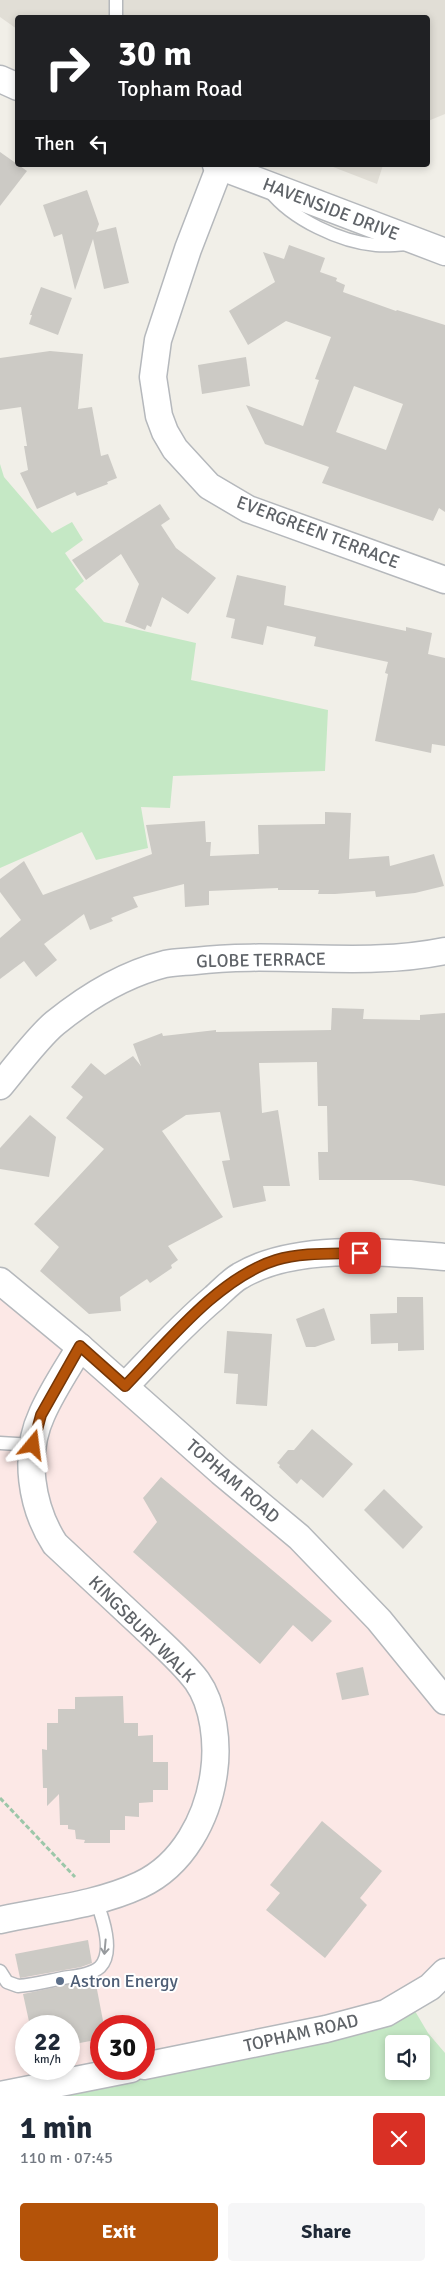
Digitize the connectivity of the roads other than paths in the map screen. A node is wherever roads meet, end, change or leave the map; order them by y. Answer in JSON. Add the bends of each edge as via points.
{"nodes":[{"id":1,"x":116,"y":0,"type":"edge"},
{"id":2,"x":116,"y":15,"type":"edge"},
{"id":3,"x":0,"y":79,"type":"edge"},
{"id":4,"x":15,"y":86,"type":"edge"},
{"id":5,"x":218,"y":167,"type":"edge"},
{"id":6,"x":221,"y":167,"type":"edge"},
{"id":7,"x":445,"y":252,"type":"edge"},
{"id":8,"x":445,"y":580,"type":"edge"},
{"id":9,"x":445,"y":951,"type":"edge"},
{"id":10,"x":0,"y":1086,"type":"edge"},
{"id":11,"x":445,"y":1257,"type":"edge"},
{"id":12,"x":0,"y":1281,"type":"edge"},
{"id":13,"x":80,"y":1346,"type":"junction"},
{"id":14,"x":125,"y":1386,"type":"junction"},
{"id":15,"x":0,"y":1444,"type":"edge"},
{"id":16,"x":33,"y":1445,"type":"junction"},
{"id":17,"x":445,"y":1701,"type":"edge"},
{"id":18,"x":96,"y":1900,"type":"junction"},
{"id":19,"x":3,"y":1915,"type":"edge"},
{"id":20,"x":0,"y":1971,"type":"edge"},
{"id":21,"x":445,"y":1972,"type":"edge"},
{"id":22,"x":155,"y":2064,"type":"edge"},
{"id":23,"x":90,"y":2077,"type":"edge"},
{"id":24,"x":0,"y":2095,"type":"edge"}],
"edges":[{"from":1,"to":2,"type":"lane"},
{"from":3,"to":4,"type":"street"},
{"from":5,"to":8,"type":"street","name":"EVERGREEN TERRACE","via":[[158,340],[153,377],[165,432],[175,449],[209,486],[248,509]]},
{"from":6,"to":7,"type":"street","name":"HAVENSIDE DRIVE"},
{"from":9,"to":10,"type":"street","name":"GLOBE TERRACE","via":[[418,957],[250,957],[165,964],[102,990],[54,1024]]},
{"from":11,"to":14,"type":"street","via":[[314,1254],[278,1259],[259,1266],[238,1277],[192,1317]]},
{"from":12,"to":13,"type":"street","name":"TOPHAM ROAD"},
{"from":13,"to":14,"type":"street","name":"TOPHAM ROAD"},
{"from":13,"to":16,"type":"street","name":"KINGSBURY WALK","via":[[41,1415]]},
{"from":14,"to":17,"type":"street","name":"TOPHAM ROAD","via":[[299,1537],[379,1620]]},
{"from":15,"to":16,"type":"lane"},
{"from":16,"to":18,"type":"street","name":"KINGSBURY WALK","via":[[34,1489],[46,1531],[55,1544],[177,1658],[198,1682],[210,1709],[214,1736],[216,1757],[209,1803],[187,1845],[155,1876],[140,1885]]},
{"from":18,"to":19,"type":"street","name":"KINGSBURY WALK"},
{"from":18,"to":20,"type":"lane","one_way":true,"via":[[105,1926],[106,1947],[99,1968],[85,1974],[18,1986],[7,1982]]},
{"from":21,"to":22,"type":"street","name":"TOPHAM ROAD","via":[[430,1987],[386,2013],[326,2029]]},
{"from":23,"to":24,"type":"street"}]}
